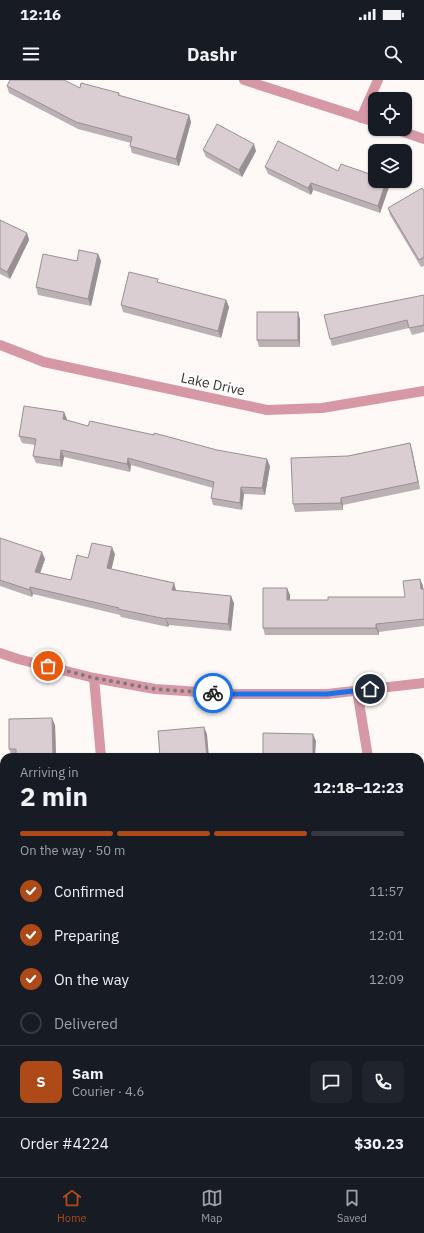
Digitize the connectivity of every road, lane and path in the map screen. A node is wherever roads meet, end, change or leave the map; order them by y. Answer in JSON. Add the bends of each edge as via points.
{"nodes":[{"id":1,"x":244,"y":80,"type":"edge"},
{"id":2,"x":378,"y":80,"type":"edge"},
{"id":3,"x":361,"y":118,"type":"junction"},
{"id":4,"x":368,"y":120,"type":"edge"},
{"id":5,"x":412,"y":135,"type":"edge"},
{"id":6,"x":424,"y":139,"type":"edge"},
{"id":7,"x":0,"y":345,"type":"edge"},
{"id":8,"x":424,"y":391,"type":"edge"},
{"id":9,"x":0,"y":653,"type":"edge"},
{"id":10,"x":94,"y":678,"type":"junction"},
{"id":11,"x":424,"y":683,"type":"edge"},
{"id":12,"x":356,"y":690,"type":"junction"},
{"id":13,"x":101,"y":753,"type":"edge"},
{"id":14,"x":367,"y":753,"type":"edge"}],
"edges":[{"from":1,"to":3,"type":"street"},
{"from":2,"to":3,"type":"street"},
{"from":3,"to":4,"type":"street"},
{"from":5,"to":6,"type":"street"},
{"from":7,"to":8,"type":"street","name":"Lake Drive","via":[[44,362],[268,410],[322,408]]},
{"from":9,"to":10,"type":"street"},
{"from":10,"to":12,"type":"street","via":[[155,689],[229,694],[327,694]]},
{"from":10,"to":13,"type":"street"},
{"from":11,"to":12,"type":"street"},
{"from":12,"to":14,"type":"street"}]}
